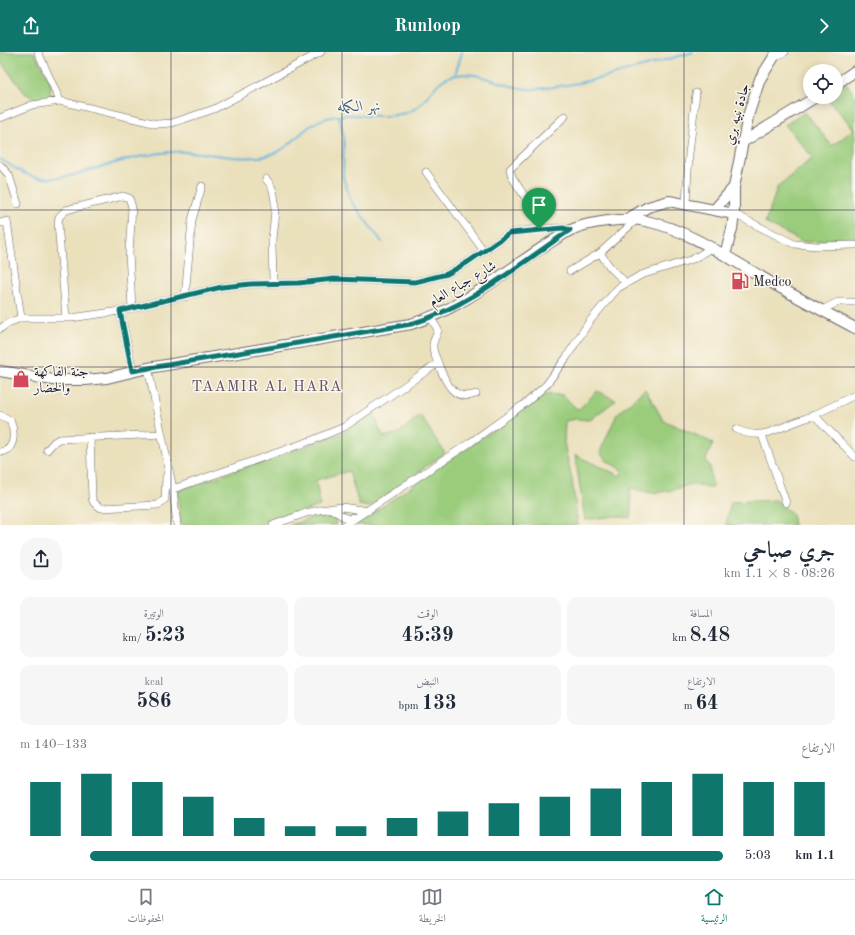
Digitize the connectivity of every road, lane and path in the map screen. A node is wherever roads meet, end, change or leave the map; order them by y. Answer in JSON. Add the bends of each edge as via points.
{"nodes":[{"id":1,"x":38,"y":52,"type":"edge"},
{"id":2,"x":321,"y":52,"type":"edge"},
{"id":3,"x":785,"y":52,"type":"edge"},
{"id":4,"x":775,"y":55,"type":"edge"},
{"id":5,"x":855,"y":71,"type":"edge"},
{"id":6,"x":843,"y":79,"type":"edge"},
{"id":7,"x":696,"y":93,"type":"dead end"},
{"id":8,"x":60,"y":100,"type":"junction"},
{"id":9,"x":805,"y":104,"type":"edge"},
{"id":10,"x":565,"y":116,"type":"dead end"},
{"id":11,"x":0,"y":118,"type":"edge"},
{"id":12,"x":742,"y":143,"type":"junction"},
{"id":13,"x":0,"y":165,"type":"edge"},
{"id":14,"x":426,"y":172,"type":"dead end"},
{"id":15,"x":266,"y":179,"type":"dead end"},
{"id":16,"x":202,"y":186,"type":"dead end"},
{"id":17,"x":734,"y":187,"type":"junction"},
{"id":18,"x":686,"y":203,"type":"junction"},
{"id":19,"x":18,"y":204,"type":"dead end"},
{"id":20,"x":715,"y":209,"type":"junction"},
{"id":21,"x":734,"y":214,"type":"junction"},
{"id":22,"x":632,"y":219,"type":"junction"},
{"id":23,"x":0,"y":223,"type":"edge"},
{"id":24,"x":539,"y":229,"type":"junction"},
{"id":25,"x":570,"y":230,"type":"junction"},
{"id":26,"x":855,"y":245,"type":"edge"},
{"id":27,"x":711,"y":248,"type":"junction"},
{"id":28,"x":484,"y":251,"type":"junction"},
{"id":29,"x":600,"y":253,"type":"junction"},
{"id":30,"x":725,"y":256,"type":"junction"},
{"id":31,"x":570,"y":271,"type":"dead end"},
{"id":32,"x":273,"y":283,"type":"junction"},
{"id":33,"x":626,"y":283,"type":"junction"},
{"id":34,"x":185,"y":297,"type":"junction"},
{"id":35,"x":855,"y":302,"type":"edge"},
{"id":36,"x":132,"y":308,"type":"junction"},
{"id":37,"x":822,"y":310,"type":"junction"},
{"id":38,"x":120,"y":311,"type":"junction"},
{"id":39,"x":21,"y":318,"type":"junction"},
{"id":40,"x":66,"y":318,"type":"junction"},
{"id":41,"x":432,"y":318,"type":"junction"},
{"id":42,"x":855,"y":328,"type":"edge"},
{"id":43,"x":0,"y":329,"type":"edge"},
{"id":44,"x":438,"y":363,"type":"junction"},
{"id":45,"x":148,"y":368,"type":"junction"},
{"id":46,"x":0,"y":371,"type":"edge"},
{"id":47,"x":132,"y":371,"type":"junction"},
{"id":48,"x":476,"y":394,"type":"dead end"},
{"id":49,"x":855,"y":395,"type":"edge"},
{"id":50,"x":0,"y":415,"type":"edge"},
{"id":51,"x":814,"y":415,"type":"junction"},
{"id":52,"x":736,"y":429,"type":"dead end"},
{"id":53,"x":162,"y":434,"type":"junction"},
{"id":54,"x":762,"y":435,"type":"junction"},
{"id":55,"x":90,"y":437,"type":"junction"},
{"id":56,"x":48,"y":450,"type":"dead end"},
{"id":57,"x":0,"y":452,"type":"edge"},
{"id":58,"x":855,"y":457,"type":"edge"},
{"id":59,"x":168,"y":471,"type":"junction"},
{"id":60,"x":173,"y":489,"type":"junction"},
{"id":61,"x":786,"y":503,"type":"dead end"},
{"id":62,"x":331,"y":509,"type":"junction"},
{"id":63,"x":348,"y":509,"type":"junction"},
{"id":64,"x":368,"y":511,"type":"junction"},
{"id":65,"x":340,"y":514,"type":"junction"},
{"id":66,"x":348,"y":523,"type":"edge"},
{"id":67,"x":177,"y":525,"type":"edge"},
{"id":68,"x":273,"y":525,"type":"edge"},
{"id":69,"x":342,"y":525,"type":"edge"}],
"edges":[{"from":1,"to":8,"type":"street"},
{"from":2,"to":8,"type":"street","via":[[214,109],[172,123],[157,124]]},
{"from":3,"to":4,"type":"street"},
{"from":4,"to":12,"type":"main road","name":"جادة نبيه بري","via":[[760,79]]},
{"from":5,"to":6,"type":"main road"},
{"from":7,"to":18,"type":"street"},
{"from":8,"to":11,"type":"street","via":[[32,105]]},
{"from":9,"to":12,"type":"main road"},
{"from":10,"to":24,"type":"street","via":[[510,169],[512,177],[538,217]]},
{"from":12,"to":17,"type":"main road","name":"جادة نبيه بري"},
{"from":13,"to":19,"type":"street","via":[[9,175]]},
{"from":14,"to":28,"type":"street"},
{"from":15,"to":32,"type":"street","via":[[272,188],[275,201],[272,240]]},
{"from":16,"to":34,"type":"street","via":[[192,220]]},
{"from":17,"to":20,"type":"main road"},
{"from":17,"to":21,"type":"main road","name":"جادة نبيه بري"},
{"from":18,"to":20,"type":"main road"},
{"from":18,"to":22,"type":"main road","via":[[669,200],[648,207]]},
{"from":20,"to":21,"type":"main road"},
{"from":21,"to":26,"type":"street","via":[[794,244]]},
{"from":21,"to":30,"type":"main road","name":"جادة نبيه بري"},
{"from":22,"to":25,"type":"main road","name":"شارع جباع العام","via":[[607,221]]},
{"from":22,"to":27,"type":"main road","name":"شارع جباع العام","via":[[661,225]]},
{"from":22,"to":29,"type":"street"},
{"from":23,"to":39,"type":"street","via":[[7,221]]},
{"from":24,"to":25,"type":"street"},
{"from":24,"to":28,"type":"street","via":[[510,233]]},
{"from":25,"to":41,"type":"main road","name":"شارع جباع العام","via":[[471,297]]},
{"from":27,"to":30,"type":"main road","name":"شارع جباع العام"},
{"from":27,"to":33,"type":"street","via":[[693,259],[648,272]]},
{"from":28,"to":32,"type":"street","via":[[447,274],[415,282],[334,279]]},
{"from":29,"to":31,"type":"street"},
{"from":29,"to":33,"type":"street"},
{"from":30,"to":37,"type":"main road","name":"شارع جباع العام"},
{"from":32,"to":34,"type":"street","via":[[222,287]]},
{"from":33,"to":64,"type":"street","via":[[608,299],[589,322],[546,385],[527,402]]},
{"from":34,"to":36,"type":"street"},
{"from":35,"to":37,"type":"street","via":[[838,302]]},
{"from":36,"to":38,"type":"street"},
{"from":36,"to":40,"type":"street","via":[[129,253],[132,207],[129,198],[123,196],[66,210],[59,217],[58,247]]},
{"from":37,"to":42,"type":"main road","name":"شارع جباع العام"},
{"from":38,"to":40,"type":"street"},
{"from":38,"to":47,"type":"street"},
{"from":39,"to":40,"type":"street"},
{"from":39,"to":43,"type":"street"},
{"from":41,"to":44,"type":"street","via":[[438,330],[433,344]]},
{"from":41,"to":45,"type":"main road","name":"شارع جباع العام","via":[[322,340]]},
{"from":44,"to":48,"type":"street","via":[[452,391],[467,396]]},
{"from":44,"to":60,"type":"street","via":[[344,427]]},
{"from":45,"to":47,"type":"main road","name":"شارع جباع العام"},
{"from":45,"to":53,"type":"street"},
{"from":46,"to":47,"type":"main road","name":"شارع جباع العام","via":[[54,380],[107,378]]},
{"from":49,"to":51,"type":"street"},
{"from":50,"to":57,"type":"street","via":[[10,420],[14,432],[14,440],[10,447]]},
{"from":51,"to":54,"type":"street"},
{"from":51,"to":58,"type":"street"},
{"from":52,"to":54,"type":"street"},
{"from":53,"to":55,"type":"street"},
{"from":53,"to":59,"type":"street"},
{"from":54,"to":61,"type":"street"},
{"from":55,"to":56,"type":"street","via":[[56,440]]},
{"from":55,"to":59,"type":"street","via":[[92,498],[101,508],[158,505],[165,499]]},
{"from":59,"to":60,"type":"street"},
{"from":60,"to":67,"type":"street"},
{"from":62,"to":63,"type":"street"},
{"from":62,"to":65,"type":"street"},
{"from":62,"to":68,"type":"street","via":[[306,513]]},
{"from":63,"to":64,"type":"street"},
{"from":63,"to":66,"type":"street","via":[[352,516]]},
{"from":64,"to":66,"type":"street"},
{"from":65,"to":66,"type":"street"},
{"from":65,"to":69,"type":"street"}]}
